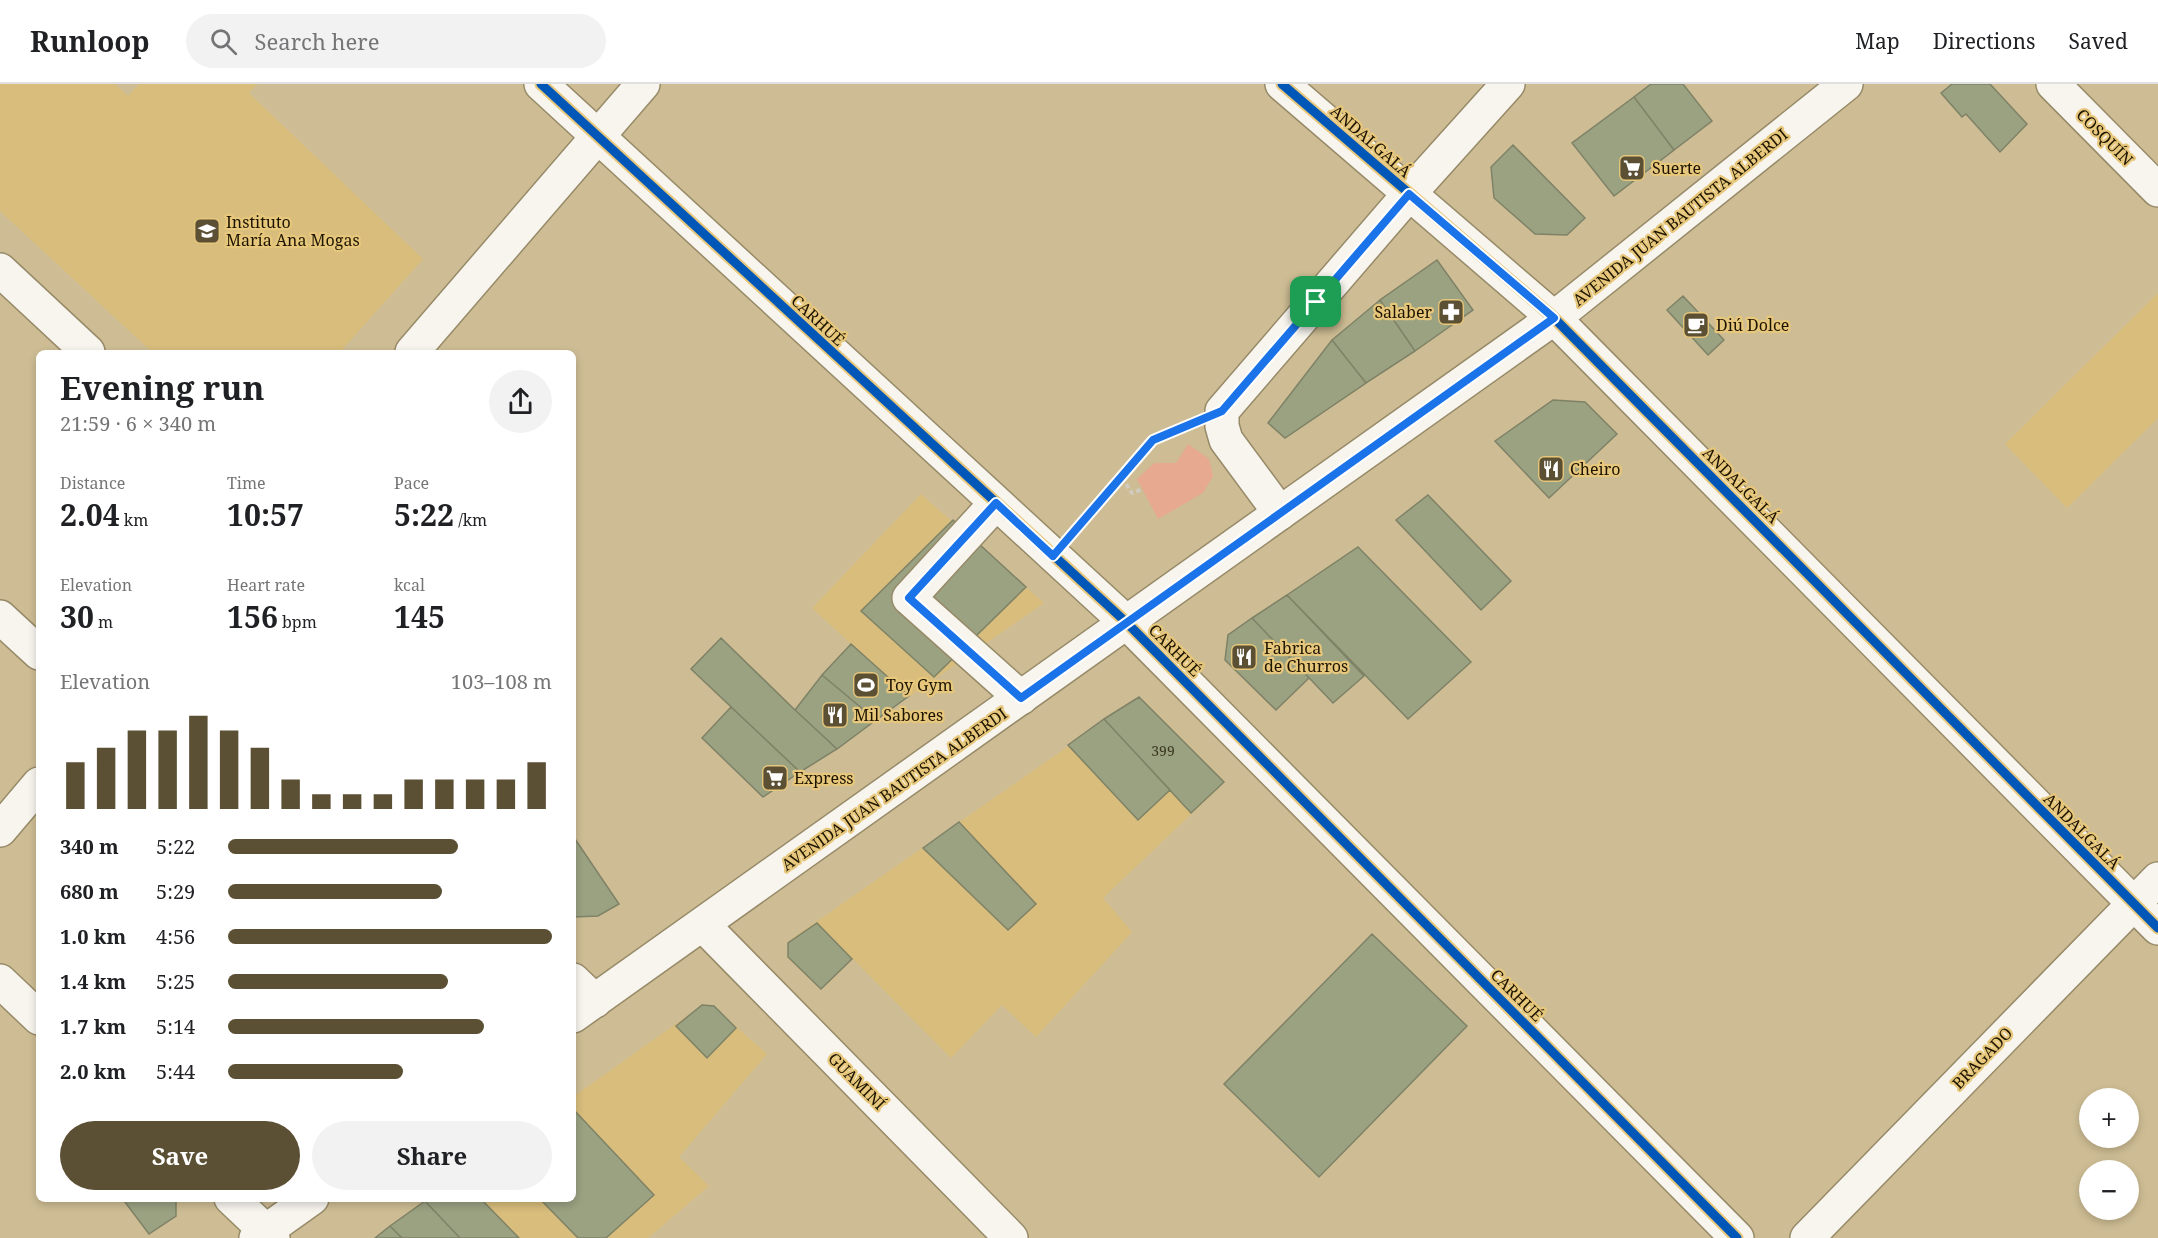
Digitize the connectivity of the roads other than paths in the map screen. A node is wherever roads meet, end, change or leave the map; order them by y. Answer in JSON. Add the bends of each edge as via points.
{"nodes":[{"id":1,"x":541,"y":84,"type":"edge"},
{"id":2,"x":643,"y":84,"type":"edge"},
{"id":3,"x":1282,"y":84,"type":"edge"},
{"id":4,"x":1508,"y":84,"type":"edge"},
{"id":5,"x":1846,"y":84,"type":"edge"},
{"id":6,"x":2053,"y":84,"type":"edge"},
{"id":7,"x":597,"y":138,"type":"junction"},
{"id":8,"x":2158,"y":190,"type":"edge"},
{"id":9,"x":1409,"y":194,"type":"junction"},
{"id":10,"x":0,"y":270,"type":"edge"},
{"id":11,"x":1554,"y":318,"type":"junction"},
{"id":12,"x":86,"y":350,"type":"edge"},
{"id":13,"x":414,"y":350,"type":"edge"},
{"id":14,"x":996,"y":503,"type":"junction"},
{"id":15,"x":1280,"y":513,"type":"junction"},
{"id":16,"x":0,"y":617,"type":"edge"},
{"id":17,"x":1127,"y":623,"type":"junction"},
{"id":18,"x":36,"y":650,"type":"edge"},
{"id":19,"x":1021,"y":698,"type":"junction"},
{"id":20,"x":36,"y":788,"type":"edge"},
{"id":21,"x":0,"y":830,"type":"edge"},
{"id":22,"x":2158,"y":879,"type":"edge"},
{"id":23,"x":2134,"y":904,"type":"junction"},
{"id":24,"x":703,"y":925,"type":"junction"},
{"id":25,"x":2158,"y":928,"type":"edge"},
{"id":26,"x":0,"y":981,"type":"edge"},
{"id":27,"x":580,"y":999,"type":"edge"},
{"id":28,"x":36,"y":1015,"type":"edge"},
{"id":29,"x":235,"y":1202,"type":"edge"},
{"id":30,"x":307,"y":1202,"type":"edge"},
{"id":31,"x":265,"y":1236,"type":"edge"},
{"id":32,"x":1011,"y":1238,"type":"edge"},
{"id":33,"x":1737,"y":1238,"type":"edge"},
{"id":34,"x":1807,"y":1238,"type":"edge"}],
"edges":[{"from":1,"to":7,"type":"street","name":"CARHUÉ"},
{"from":2,"to":7,"type":"street"},
{"from":3,"to":9,"type":"street","name":"ANDALGALÁ"},
{"from":4,"to":9,"type":"street"},
{"from":5,"to":11,"type":"street","name":"AVENIDA JUAN BAUTISTA ALBERDI"},
{"from":6,"to":8,"type":"street","name":"COSQUÍN"},
{"from":7,"to":13,"type":"street"},
{"from":7,"to":14,"type":"street","name":"CARHUÉ"},
{"from":9,"to":11,"type":"street","name":"ANDALGALÁ"},
{"from":9,"to":15,"type":"street","via":[[1222,411],[1226,440]]},
{"from":10,"to":12,"type":"street"},
{"from":11,"to":15,"type":"street","name":"AVENIDA JUAN BAUTISTA ALBERDI"},
{"from":11,"to":23,"type":"street","name":"ANDALGALÁ"},
{"from":14,"to":17,"type":"street","name":"CARHUÉ"},
{"from":14,"to":19,"type":"street","via":[[909,598]]},
{"from":15,"to":17,"type":"street","name":"AVENIDA JUAN BAUTISTA ALBERDI"},
{"from":16,"to":18,"type":"street"},
{"from":17,"to":19,"type":"street","name":"AVENIDA JUAN BAUTISTA ALBERDI"},
{"from":17,"to":33,"type":"street","name":"CARHUÉ"},
{"from":19,"to":24,"type":"street","name":"AVENIDA JUAN BAUTISTA ALBERDI"},
{"from":20,"to":21,"type":"street"},
{"from":22,"to":23,"type":"street","name":"BRAGADO"},
{"from":23,"to":25,"type":"street","name":"ANDALGALÁ"},
{"from":23,"to":34,"type":"street","name":"BRAGADO"},
{"from":24,"to":27,"type":"street","name":"AVENIDA JUAN BAUTISTA ALBERDI"},
{"from":24,"to":32,"type":"street","name":"GUAMINÍ"},
{"from":26,"to":28,"type":"street"},
{"from":29,"to":31,"type":"street"},
{"from":30,"to":31,"type":"street"}]}
